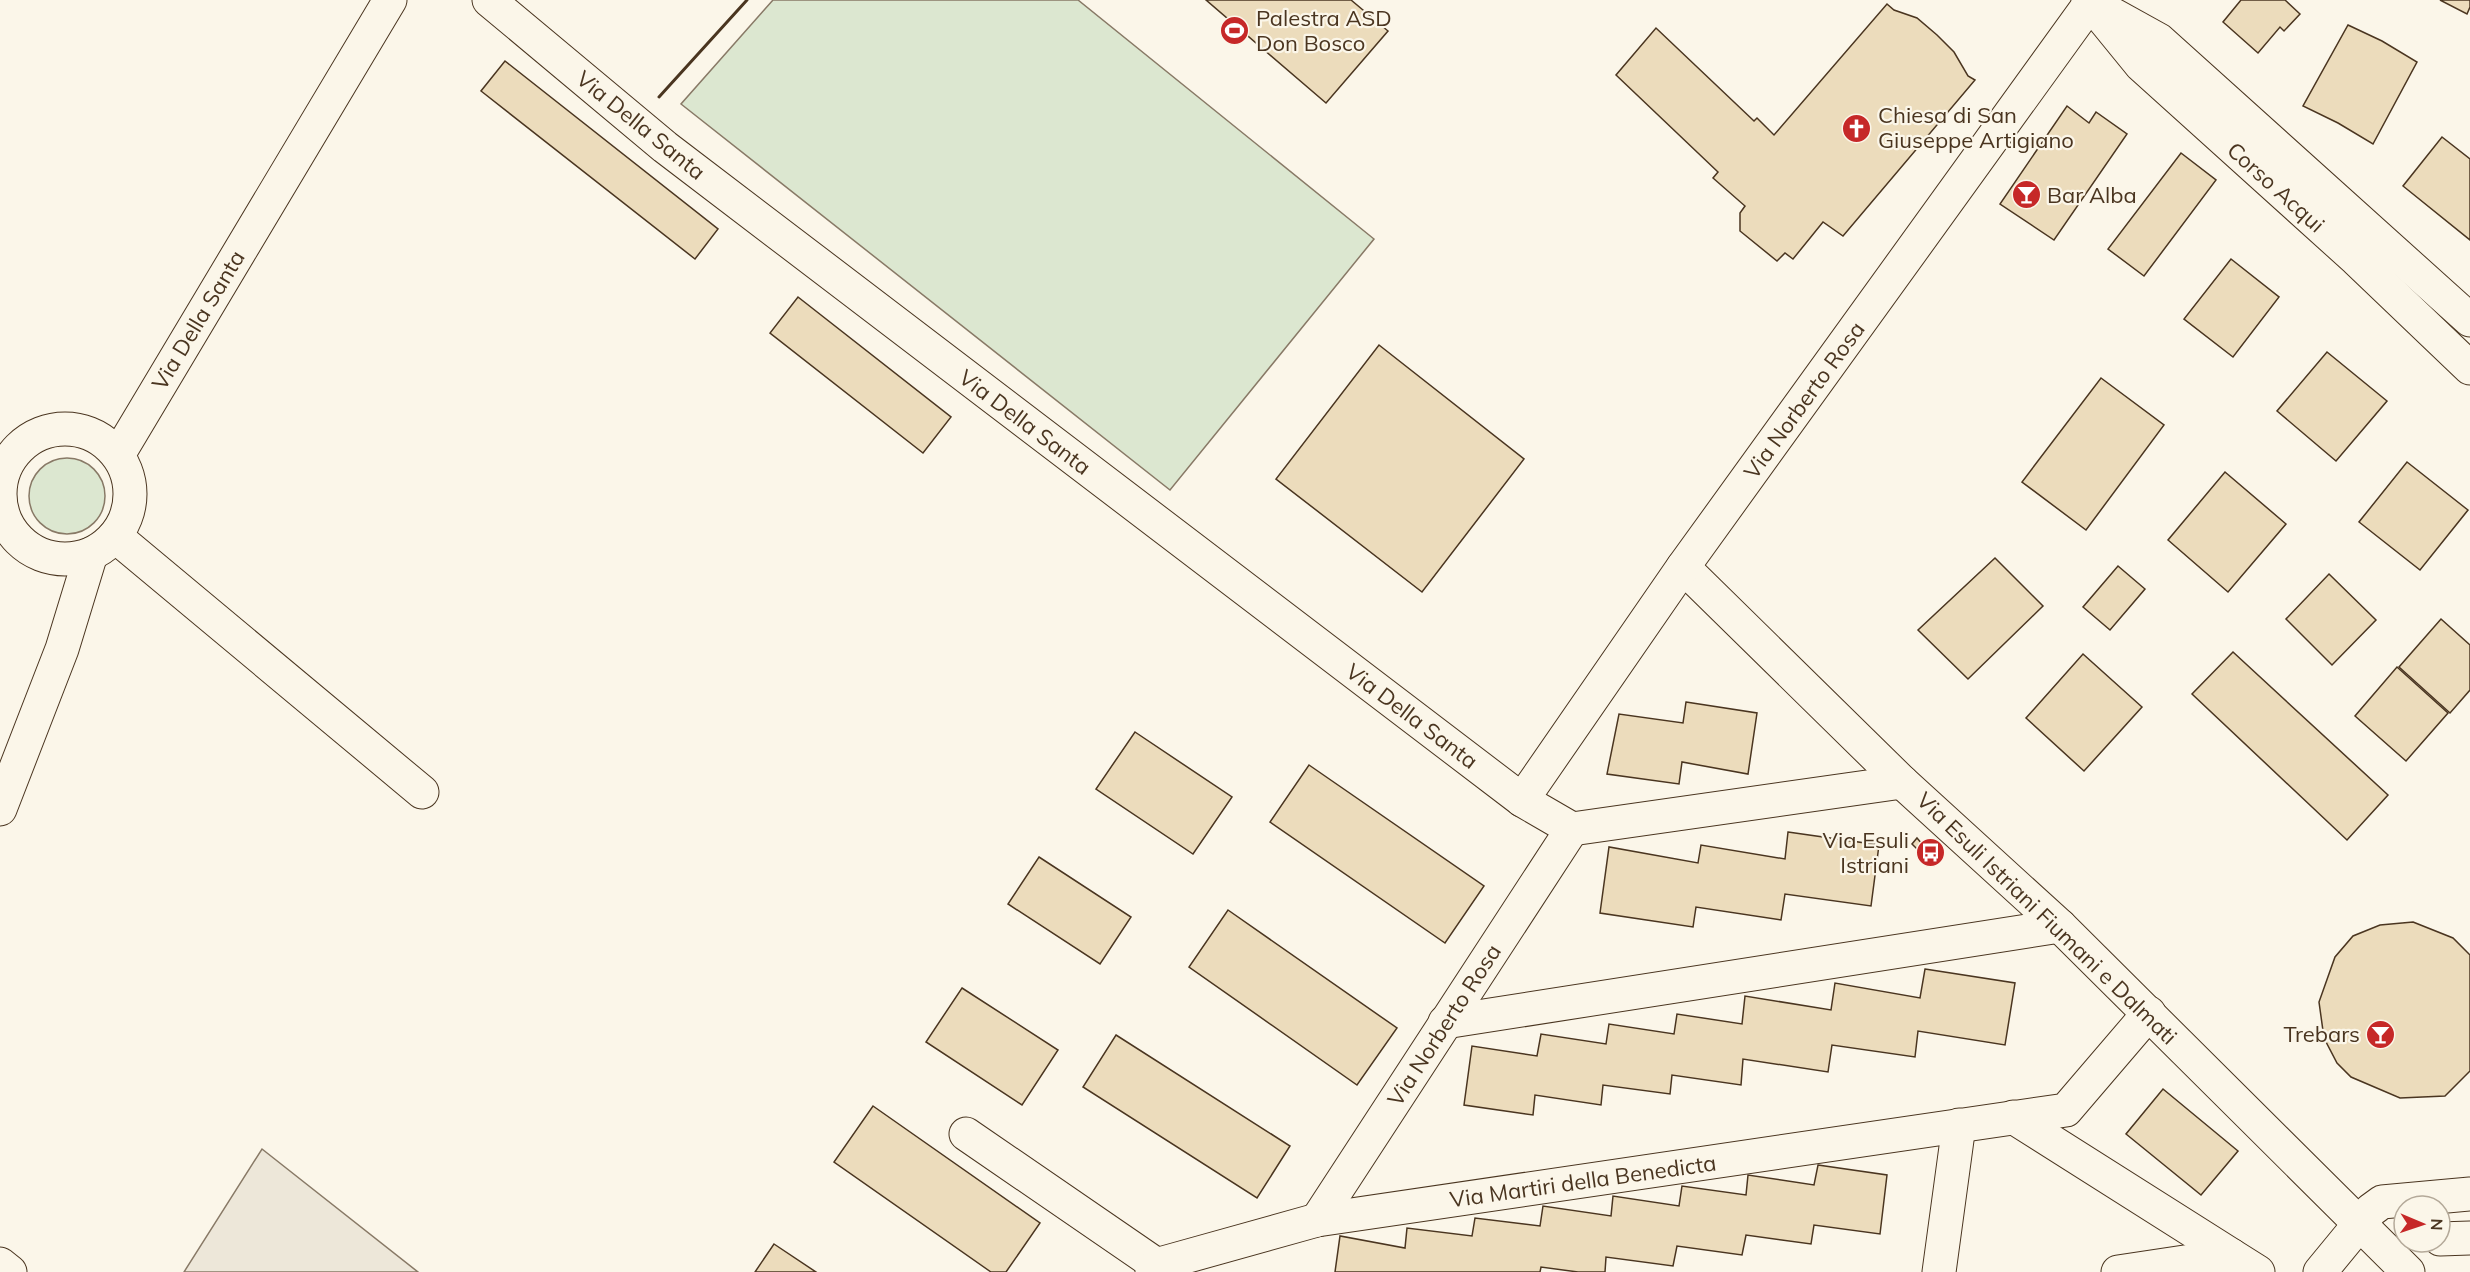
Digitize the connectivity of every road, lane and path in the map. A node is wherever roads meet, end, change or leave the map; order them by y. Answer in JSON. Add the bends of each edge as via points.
{"nodes":[{"id":1,"x":390,"y":0,"type":"edge"},
{"id":2,"x":489,"y":0,"type":"edge"},
{"id":3,"x":2090,"y":1,"type":"edge"},
{"id":4,"x":2470,"y":320,"type":"edge"},
{"id":5,"x":2470,"y":368,"type":"edge"},
{"id":6,"x":118,"y":455,"type":"junction"},
{"id":7,"x":103,"y":545,"type":"junction"},
{"id":8,"x":35,"y":552,"type":"junction"},
{"id":9,"x":0,"y":555,"type":"edge"},
{"id":10,"x":1683,"y":567,"type":"junction"},
{"id":11,"x":1902,"y":782,"type":"junction"},
{"id":12,"x":422,"y":792,"type":"dead end"},
{"id":13,"x":1522,"y":800,"type":"junction"},
{"id":14,"x":0,"y":808,"type":"edge"},
{"id":15,"x":1572,"y":830,"type":"junction"},
{"id":16,"x":2060,"y":926,"type":"junction"},
{"id":17,"x":2149,"y":1013,"type":"junction"},
{"id":18,"x":1445,"y":1022,"type":"junction"},
{"id":19,"x":2013,"y":1117,"type":"junction"},
{"id":20,"x":1959,"y":1125,"type":"junction"},
{"id":21,"x":966,"y":1134,"type":"dead end"},
{"id":22,"x":2470,"y":1194,"type":"edge"},
{"id":23,"x":1317,"y":1220,"type":"junction"},
{"id":24,"x":2380,"y":1235,"type":"edge"},
{"id":25,"x":2470,"y":1238,"type":"edge"},
{"id":26,"x":2452,"y":1239,"type":"edge"},
{"id":27,"x":0,"y":1264,"type":"edge"},
{"id":28,"x":2244,"y":1264,"type":"edge"},
{"id":29,"x":1158,"y":1270,"type":"edge"},
{"id":30,"x":10,"y":1272,"type":"edge"},
{"id":31,"x":1939,"y":1272,"type":"edge"},
{"id":32,"x":2118,"y":1272,"type":"edge"},
{"id":33,"x":2320,"y":1272,"type":"edge"},
{"id":34,"x":2408,"y":1272,"type":"edge"}],
"edges":[{"from":1,"to":6,"type":"street","name":"Via Della Santa"},
{"from":2,"to":13,"type":"street","name":"Via Della Santa","via":[[675,154]]},
{"from":3,"to":4,"type":"street","via":[[2159,40]]},
{"from":3,"to":5,"type":"street","name":"Corso Acqui","via":[[2141,65]]},
{"from":3,"to":10,"type":"street","name":"Via Norberto Rosa"},
{"from":6,"to":7,"type":"street","via":[[128,475],[130,496],[126,518]]},
{"from":6,"to":8,"type":"street","via":[[102,440],[83,431],[42,433],[23,444],[10,460],[2,480],[0,501],[6,522],[18,539]]},
{"from":7,"to":8,"type":"street","via":[[72,559]]},
{"from":7,"to":12,"type":"street"},
{"from":7,"to":14,"type":"street"},
{"from":8,"to":9,"type":"street"},
{"from":10,"to":11,"type":"street","name":"Via Esuli Istriani Fiumani e Dalmati"},
{"from":10,"to":13,"type":"street","name":"Via Norberto Rosa"},
{"from":11,"to":15,"type":"street"},
{"from":11,"to":16,"type":"street","name":"Via Esuli Istriani Fiumani e Dalmati"},
{"from":13,"to":15,"type":"street","name":"Via Della Santa"},
{"from":15,"to":18,"type":"street","name":"Via Norberto Rosa"},
{"from":16,"to":17,"type":"street","name":"Via Esuli Istriani Fiumani e Dalmati"},
{"from":16,"to":18,"type":"street"},
{"from":17,"to":19,"type":"street","name":"Via Martiri della Benedicta","via":[[2066,1110]]},
{"from":17,"to":24,"type":"street","name":"Via Esuli Istriani Fiumani e Dalmati"},
{"from":18,"to":23,"type":"street","name":"Via Norberto Rosa"},
{"from":19,"to":20,"type":"street","name":"Via Martiri della Benedicta"},
{"from":19,"to":28,"type":"street"},
{"from":20,"to":23,"type":"street","name":"Via Martiri della Benedicta"},
{"from":20,"to":31,"type":"street"},
{"from":21,"to":29,"type":"street","name":"Via Martiri della Benedicta"},
{"from":22,"to":24,"type":"street","via":[[2382,1202],[2371,1210]]},
{"from":23,"to":29,"type":"street","name":"Via Martiri della Benedicta"},
{"from":24,"to":33,"type":"street"},
{"from":24,"to":34,"type":"street","name":"Via Esuli Istriani Fiumani e Dalmati"},
{"from":25,"to":26,"type":"street"},
{"from":27,"to":30,"type":"street"},
{"from":28,"to":32,"type":"street"}]}
